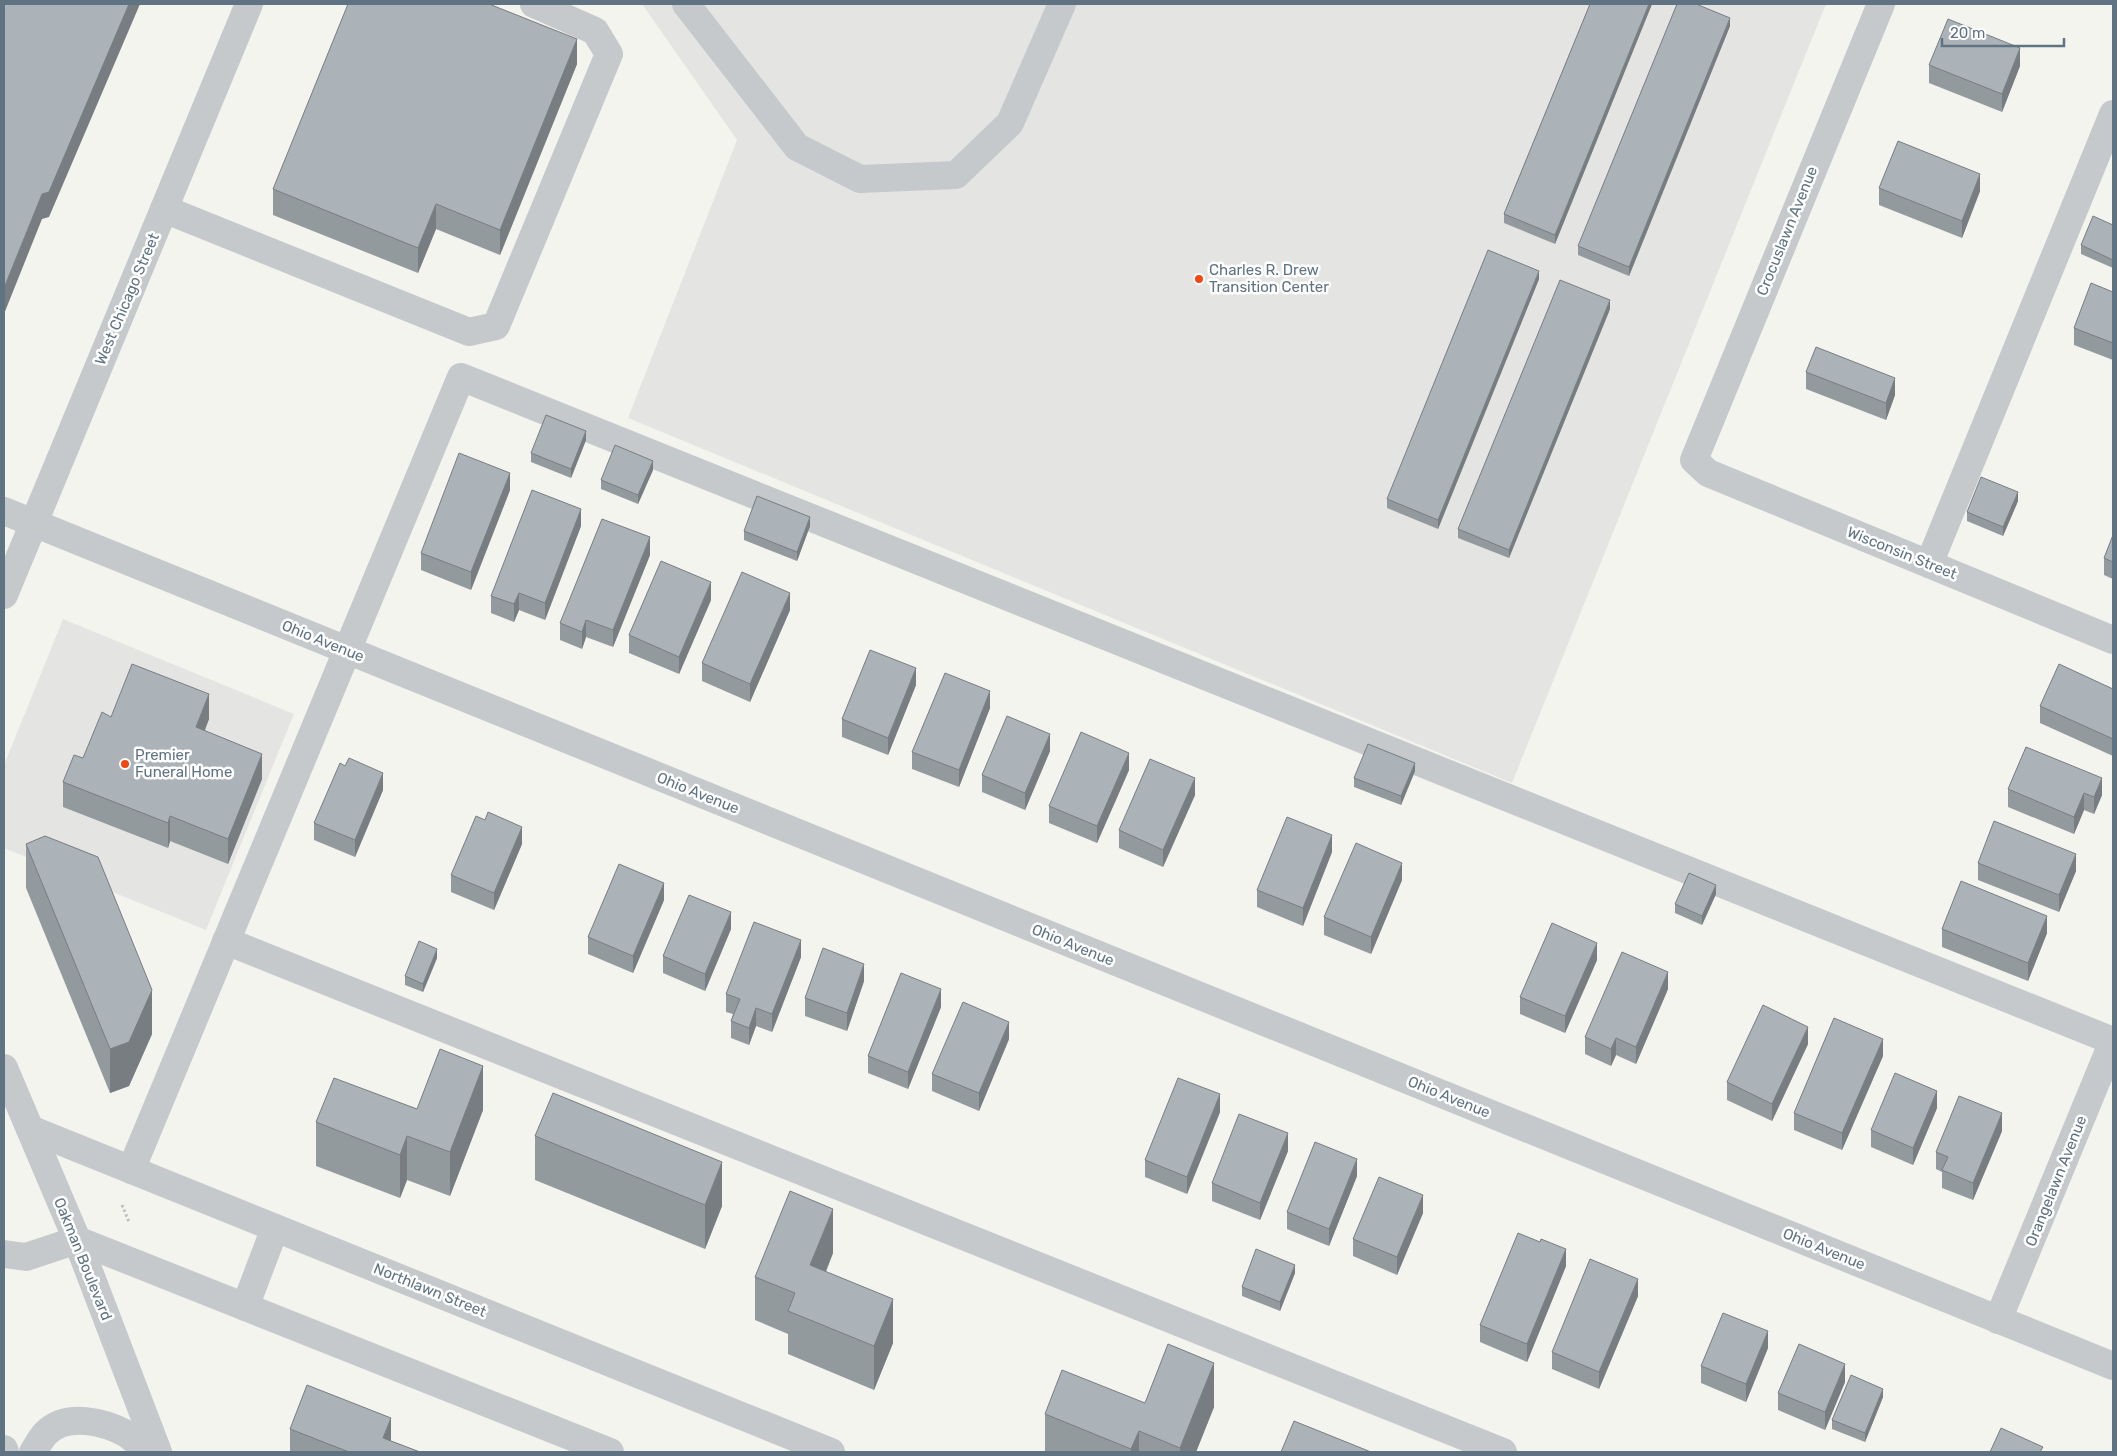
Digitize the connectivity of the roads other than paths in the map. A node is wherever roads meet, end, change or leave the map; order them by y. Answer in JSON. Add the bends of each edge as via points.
{"nodes":[{"id":1,"x":249,"y":4,"type":"edge"},
{"id":2,"x":534,"y":4,"type":"edge"},
{"id":3,"x":686,"y":4,"type":"edge"},
{"id":4,"x":1062,"y":4,"type":"edge"},
{"id":5,"x":1881,"y":4,"type":"edge"},
{"id":6,"x":2113,"y":114,"type":"edge"},
{"id":7,"x":164,"y":209,"type":"junction"},
{"id":8,"x":1694,"y":460,"type":"joint"},
{"id":9,"x":4,"y":511,"type":"edge"},
{"id":10,"x":34,"y":524,"type":"junction"},
{"id":11,"x":1929,"y":564,"type":"junction"},
{"id":12,"x":4,"y":595,"type":"edge"},
{"id":13,"x":2113,"y":640,"type":"edge"},
{"id":14,"x":346,"y":650,"type":"junction"},
{"id":15,"x":226,"y":940,"type":"junction"},
{"id":16,"x":2113,"y":1041,"type":"edge"},
{"id":17,"x":4,"y":1068,"type":"edge"},
{"id":18,"x":30,"y":1128,"type":"junction"},
{"id":19,"x":131,"y":1170,"type":"junction"},
{"id":20,"x":275,"y":1228,"type":"junction"},
{"id":21,"x":77,"y":1240,"type":"junction"},
{"id":22,"x":4,"y":1254,"type":"edge"},
{"id":23,"x":245,"y":1307,"type":"junction"},
{"id":24,"x":1998,"y":1320,"type":"junction"},
{"id":25,"x":2113,"y":1366,"type":"edge"},
{"id":26,"x":33,"y":1452,"type":"edge"},
{"id":27,"x":147,"y":1452,"type":"edge"},
{"id":28,"x":158,"y":1452,"type":"edge"},
{"id":29,"x":610,"y":1452,"type":"edge"},
{"id":30,"x":831,"y":1452,"type":"edge"},
{"id":31,"x":1503,"y":1452,"type":"edge"}],
"edges":[{"from":1,"to":7,"type":"street","name":"West Chicago Street"},
{"from":2,"to":7,"type":"street","via":[[595,31],[609,54],[496,326],[470,332]]},
{"from":3,"to":4,"type":"street","via":[[797,147],[860,179],[956,175],[1010,123]]},
{"from":5,"to":8,"type":"street","name":"Crocuslawn Avenue"},
{"from":6,"to":11,"type":"street"},
{"from":7,"to":10,"type":"street","name":"West Chicago Street"},
{"from":8,"to":11,"type":"street","name":"Wisconsin Street","via":[[1708,473]]},
{"from":9,"to":10,"type":"street","name":"Ohio Avenue"},
{"from":10,"to":12,"type":"street","name":"West Chicago Street"},
{"from":10,"to":14,"type":"street","name":"Ohio Avenue"},
{"from":11,"to":13,"type":"street","name":"Wisconsin Street"},
{"from":14,"to":15,"type":"street"},
{"from":14,"to":16,"type":"street","via":[[460,377]]},
{"from":14,"to":24,"type":"street","name":"Ohio Avenue"},
{"from":15,"to":19,"type":"street"},
{"from":15,"to":31,"type":"street"},
{"from":16,"to":24,"type":"street","name":"Orangelawn Avenue"},
{"from":17,"to":18,"type":"street","name":"Oakman Boulevard"},
{"from":18,"to":19,"type":"street","name":"Northlawn Street"},
{"from":18,"to":21,"type":"street","name":"Oakman Boulevard"},
{"from":19,"to":20,"type":"street","name":"Northlawn Street"},
{"from":20,"to":23,"type":"street"},
{"from":20,"to":30,"type":"street","name":"Northlawn Street"},
{"from":21,"to":22,"type":"street","via":[[26,1257]]},
{"from":21,"to":23,"type":"street"},
{"from":21,"to":28,"type":"street","name":"Oakman Boulevard"},
{"from":23,"to":29,"type":"street"},
{"from":24,"to":25,"type":"street","name":"Ohio Avenue"},
{"from":26,"to":27,"type":"street","via":[[46,1433],[56,1427],[91,1421],[107,1424],[129,1435]]}]}
